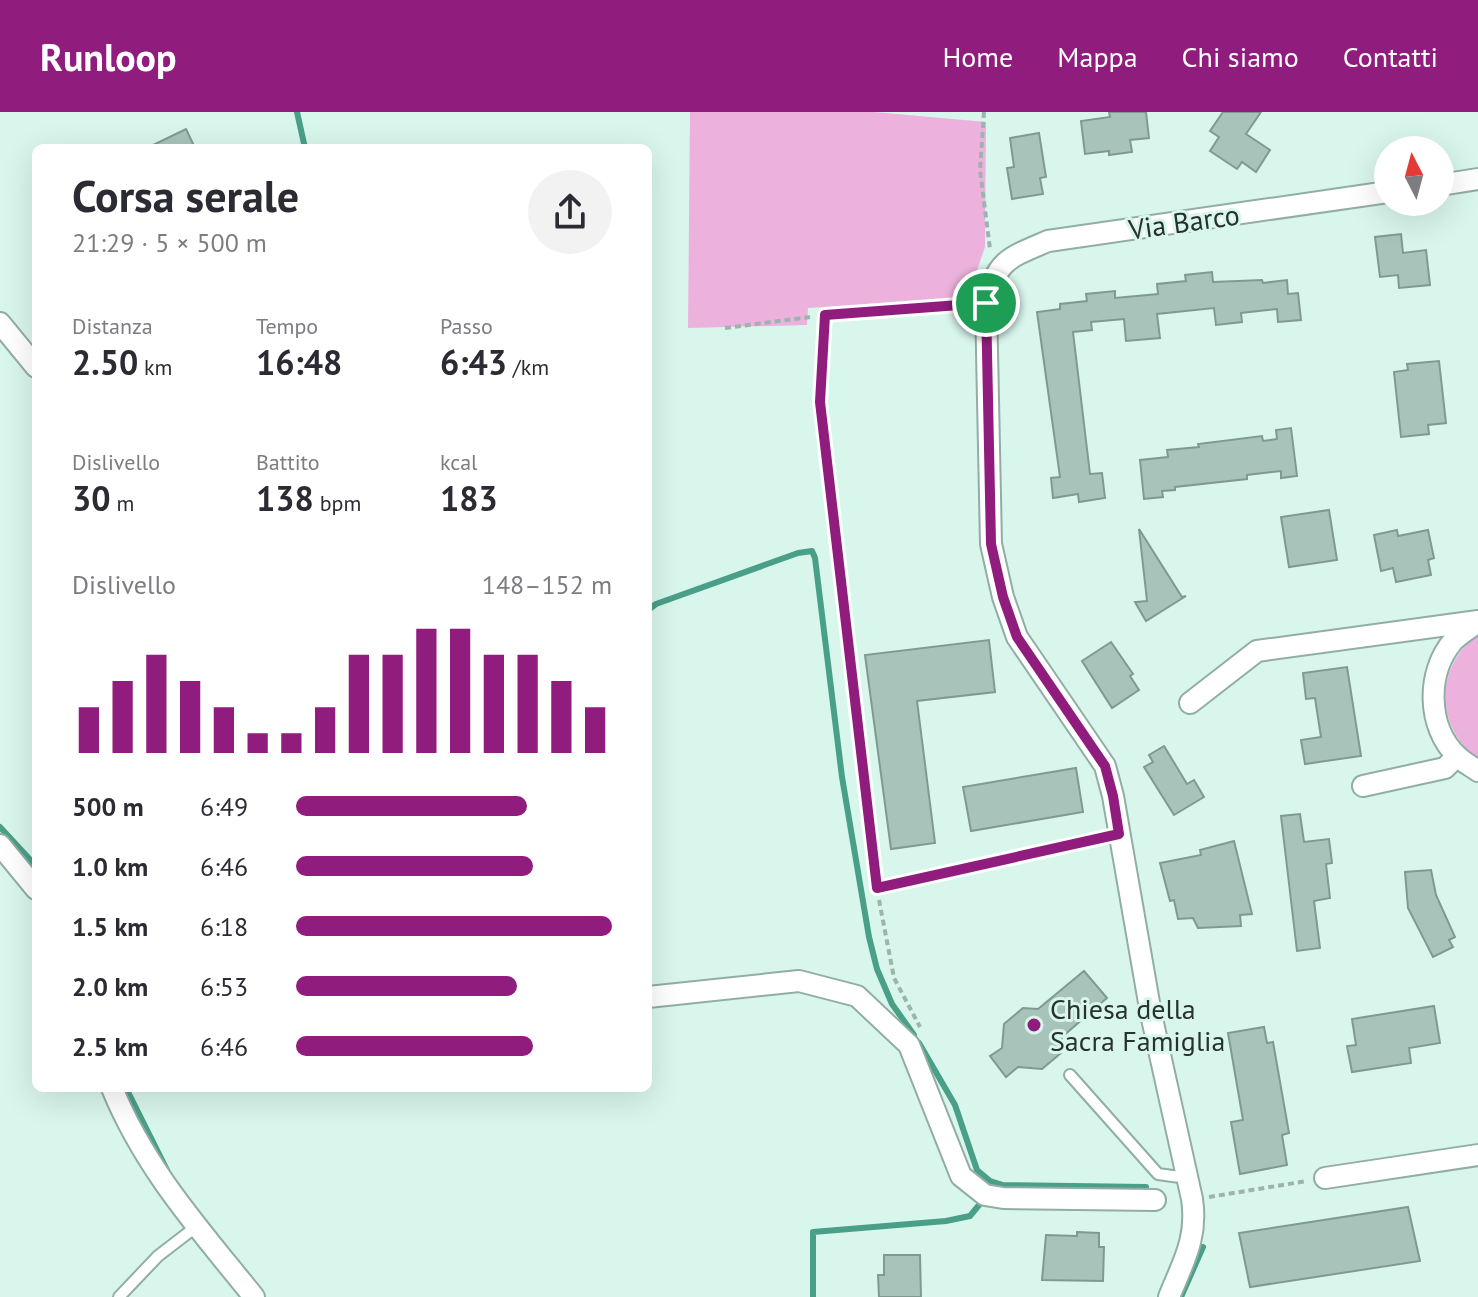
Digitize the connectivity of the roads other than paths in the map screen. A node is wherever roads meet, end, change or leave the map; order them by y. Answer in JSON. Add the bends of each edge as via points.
{"nodes":[{"id":1,"x":1478,"y":179,"type":"edge"},
{"id":2,"x":1454,"y":183,"type":"edge"},
{"id":3,"x":1374,"y":194,"type":"edge"},
{"id":4,"x":986,"y":303,"type":"junction"},
{"id":5,"x":825,"y":315,"type":"road end"},
{"id":6,"x":0,"y":323,"type":"edge"},
{"id":7,"x":32,"y":362,"type":"edge"},
{"id":8,"x":1478,"y":621,"type":"edge"},
{"id":9,"x":1190,"y":703,"type":"dead end"},
{"id":10,"x":1457,"y":756,"type":"junction"},
{"id":11,"x":1478,"y":771,"type":"edge"},
{"id":12,"x":1363,"y":786,"type":"dead end"},
{"id":13,"x":1119,"y":834,"type":"junction"},
{"id":14,"x":0,"y":845,"type":"edge"},
{"id":15,"x":32,"y":884,"type":"edge"},
{"id":16,"x":886,"y":886,"type":"dead end"},
{"id":17,"x":652,"y":997,"type":"edge"},
{"id":18,"x":1070,"y":1075,"type":"dead end"},
{"id":19,"x":114,"y":1092,"type":"edge"},
{"id":20,"x":1478,"y":1155,"type":"edge"},
{"id":21,"x":1187,"y":1178,"type":"junction"},
{"id":22,"x":1325,"y":1178,"type":"road end"},
{"id":23,"x":1155,"y":1200,"type":"dead end"},
{"id":24,"x":197,"y":1226,"type":"junction"},
{"id":25,"x":119,"y":1297,"type":"edge"},
{"id":26,"x":254,"y":1297,"type":"edge"},
{"id":27,"x":1169,"y":1297,"type":"edge"}],
"edges":[{"from":1,"to":2,"type":"street"},
{"from":3,"to":4,"type":"street","name":"Via Barco","via":[[1048,241],[988,269]]},
{"from":4,"to":5,"type":"lane"},
{"from":4,"to":13,"type":"street","via":[[991,544],[1003,597],[1017,637],[1105,766]]},
{"from":6,"to":7,"type":"street"},
{"from":8,"to":9,"type":"street","via":[[1257,651]]},
{"from":8,"to":10,"type":"street","via":[[1446,654],[1433,699],[1439,729]]},
{"from":10,"to":11,"type":"street"},
{"from":10,"to":12,"type":"street","via":[[1445,768]]},
{"from":13,"to":16,"type":"lane"},
{"from":13,"to":21,"type":"street"},
{"from":14,"to":15,"type":"street"},
{"from":17,"to":23,"type":"street","via":[[799,981],[857,996],[909,1045],[961,1176],[985,1195]]},
{"from":18,"to":21,"type":"lane","via":[[1158,1174]]},
{"from":19,"to":24,"type":"street","via":[[165,1187]]},
{"from":20,"to":22,"type":"street"},
{"from":21,"to":27,"type":"street","via":[[1193,1237]]},
{"from":24,"to":25,"type":"lane","via":[[158,1256]]},
{"from":24,"to":26,"type":"street"}]}
